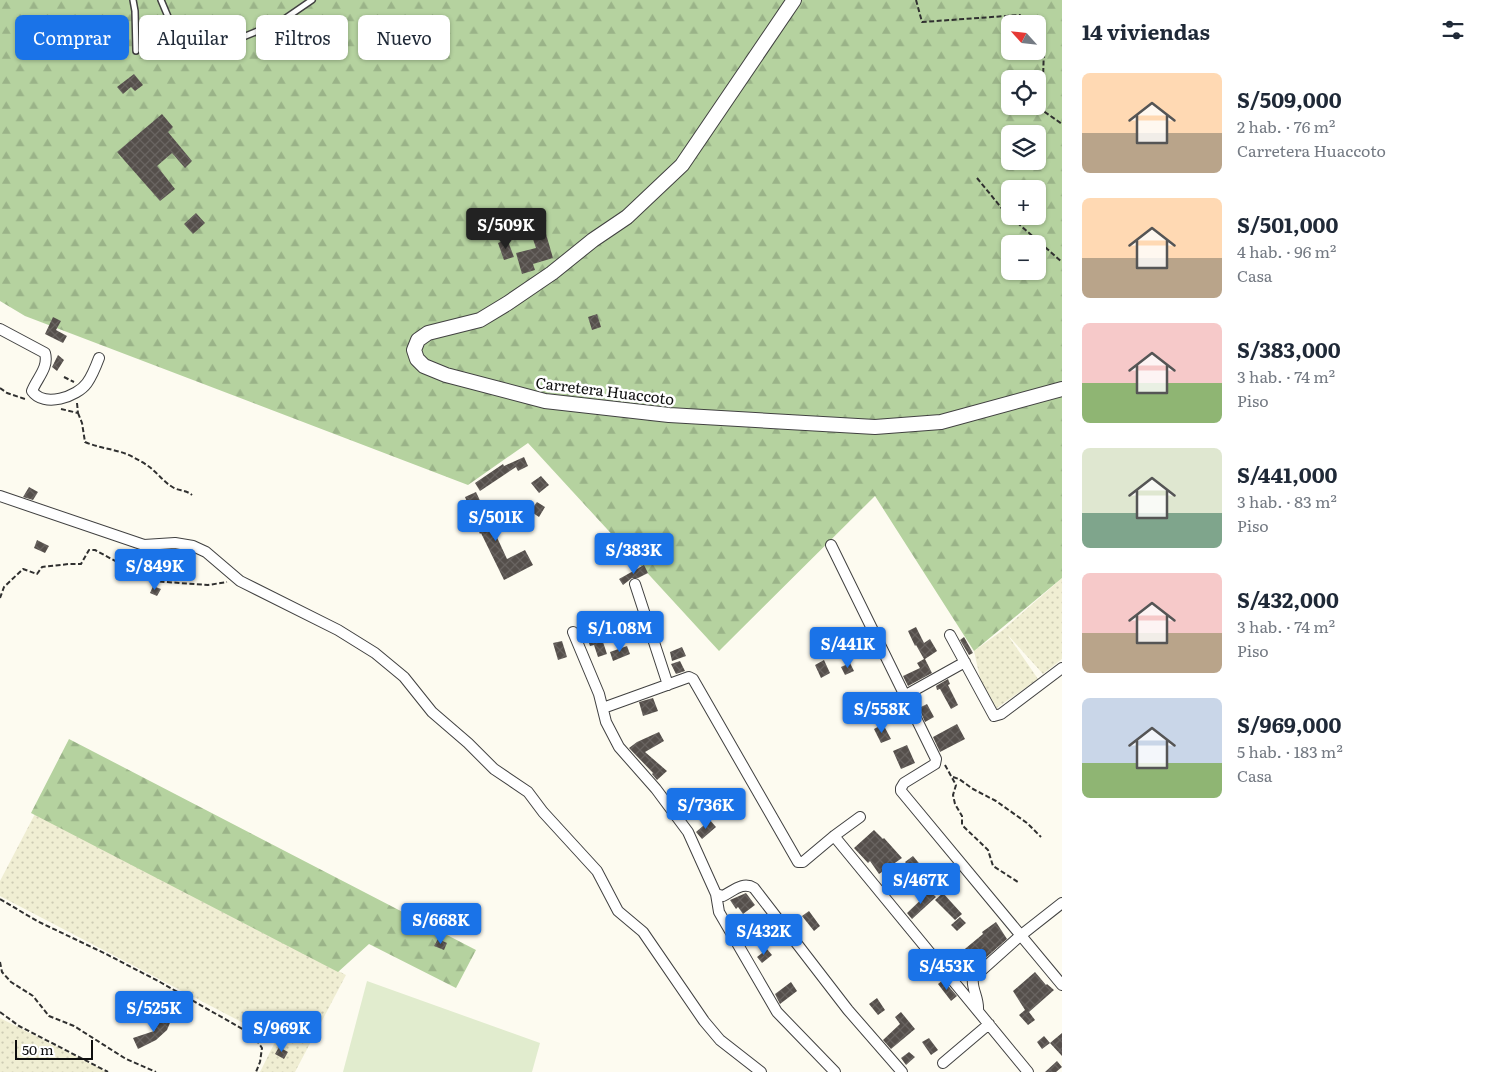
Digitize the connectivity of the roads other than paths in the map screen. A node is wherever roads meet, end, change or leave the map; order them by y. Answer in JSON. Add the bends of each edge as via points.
{"nodes":[{"id":1,"x":133,"y":0,"type":"edge"},
{"id":2,"x":160,"y":0,"type":"edge"},
{"id":3,"x":312,"y":0,"type":"edge"},
{"id":4,"x":794,"y":0,"type":"edge"},
{"id":5,"x":136,"y":50,"type":"dead end"},
{"id":6,"x":0,"y":329,"type":"edge"},
{"id":7,"x":100,"y":358,"type":"dead end"},
{"id":8,"x":1062,"y":389,"type":"edge"},
{"id":9,"x":0,"y":496,"type":"edge"},
{"id":10,"x":831,"y":545,"type":"dead end"},
{"id":11,"x":635,"y":584,"type":"dead end"},
{"id":12,"x":573,"y":632,"type":"dead end"},
{"id":13,"x":950,"y":635,"type":"dead end"},
{"id":14,"x":965,"y":662,"type":"junction"},
{"id":15,"x":1062,"y":668,"type":"edge"},
{"id":16,"x":668,"y":685,"type":"junction"},
{"id":17,"x":904,"y":696,"type":"junction"},
{"id":18,"x":603,"y":708,"type":"junction"},
{"id":19,"x":860,"y":817,"type":"dead end"},
{"id":20,"x":834,"y":836,"type":"junction"},
{"id":21,"x":716,"y":894,"type":"junction"},
{"id":22,"x":1062,"y":903,"type":"edge"},
{"id":23,"x":1020,"y":936,"type":"junction"},
{"id":24,"x":1062,"y":985,"type":"edge"},
{"id":25,"x":978,"y":1010,"type":"junction"},
{"id":26,"x":989,"y":1024,"type":"junction"},
{"id":27,"x":943,"y":1063,"type":"dead end"},
{"id":28,"x":761,"y":1072,"type":"edge"},
{"id":29,"x":835,"y":1072,"type":"edge"},
{"id":30,"x":902,"y":1072,"type":"edge"},
{"id":31,"x":1028,"y":1072,"type":"edge"}],
"edges":[{"from":1,"to":5,"type":"lane"},
{"from":2,"to":3,"type":"lane","via":[[168,18],[192,40],[216,48],[280,22]]},
{"from":4,"to":8,"type":"street","name":"Carretera Huaccoto","via":[[682,165],[627,217],[508,303],[480,320],[428,333],[418,340],[414,350],[417,359],[424,366],[446,375],[545,401],[669,415],[875,427],[941,422]]},
{"from":6,"to":7,"type":"street","via":[[44,353],[46,366],[32,391],[51,400],[76,393],[87,384]]},
{"from":9,"to":28,"type":"street","via":[[144,545],[175,543],[193,546],[206,552],[240,580],[338,630],[375,653],[404,677],[432,712],[494,769],[528,792],[597,871],[618,911],[643,932],[704,1021],[720,1040]]},
{"from":10,"to":17,"type":"street"},
{"from":11,"to":16,"type":"street"},
{"from":12,"to":18,"type":"street"},
{"from":13,"to":14,"type":"street"},
{"from":14,"to":15,"type":"street","via":[[994,716]]},
{"from":14,"to":17,"type":"street"},
{"from":16,"to":18,"type":"street"},
{"from":16,"to":20,"type":"street","via":[[689,677],[693,679],[798,862],[803,862]]},
{"from":17,"to":23,"type":"street","via":[[937,761],[904,783],[901,792]]},
{"from":18,"to":21,"type":"street","via":[[618,747],[656,789],[688,832]]},
{"from":19,"to":20,"type":"street"},
{"from":20,"to":25,"type":"street"},
{"from":21,"to":29,"type":"street","via":[[719,912],[777,1012]]},
{"from":21,"to":30,"type":"street","via":[[723,896],[742,886],[754,888],[848,1010]]},
{"from":22,"to":23,"type":"street"},
{"from":23,"to":24,"type":"street"},
{"from":23,"to":25,"type":"street","via":[[973,978]]},
{"from":25,"to":26,"type":"street"},
{"from":26,"to":27,"type":"street"},
{"from":26,"to":31,"type":"street"}]}
